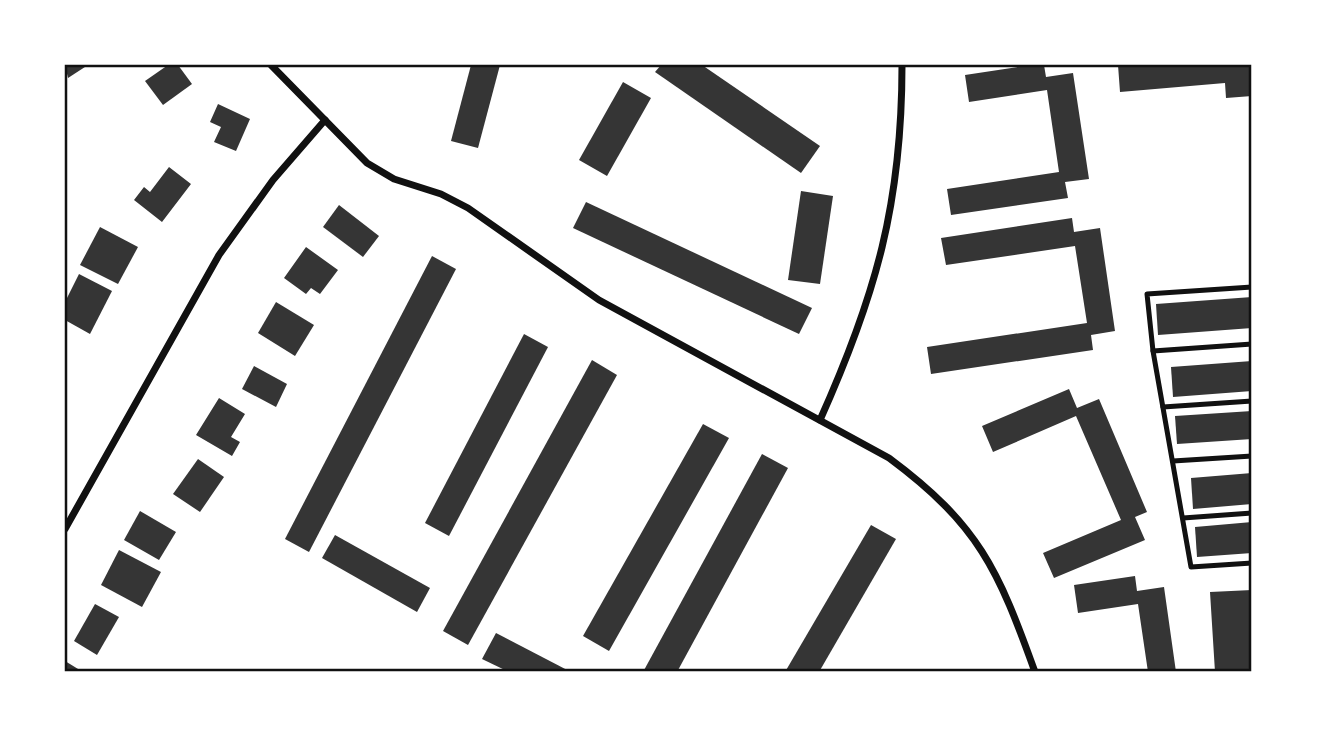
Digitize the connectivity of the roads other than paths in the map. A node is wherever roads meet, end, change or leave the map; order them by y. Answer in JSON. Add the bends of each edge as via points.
{"nodes":[{"id":1,"x":271,"y":65,"type":"edge"},
{"id":2,"x":902,"y":65,"type":"edge"},
{"id":3,"x":325,"y":120,"type":"junction"},
{"id":4,"x":1252,"y":287,"type":"edge"},
{"id":5,"x":1252,"y":344,"type":"edge"},
{"id":6,"x":1153,"y":351,"type":"junction"},
{"id":7,"x":1252,"y":401,"type":"edge"},
{"id":8,"x":1163,"y":408,"type":"junction"},
{"id":9,"x":820,"y":420,"type":"junction"},
{"id":10,"x":1252,"y":456,"type":"edge"},
{"id":11,"x":1172,"y":461,"type":"junction"},
{"id":12,"x":1252,"y":513,"type":"edge"},
{"id":13,"x":1182,"y":518,"type":"junction"},
{"id":14,"x":65,"y":529,"type":"edge"},
{"id":15,"x":1252,"y":563,"type":"edge"},
{"id":16,"x":1035,"y":672,"type":"edge"}],
"edges":[{"from":1,"to":3,"type":"street"},
{"from":2,"to":9,"type":"street","via":[[900,146],[891,215],[857,338]]},
{"from":3,"to":9,"type":"street","via":[[368,163],[468,208],[599,300]]},
{"from":3,"to":14,"type":"street","via":[[273,180],[219,255]]},
{"from":4,"to":6,"type":"lane","via":[[1147,294]]},
{"from":5,"to":6,"type":"lane"},
{"from":6,"to":8,"type":"lane"},
{"from":7,"to":8,"type":"lane"},
{"from":8,"to":11,"type":"lane"},
{"from":9,"to":16,"type":"street","via":[[889,458],[959,518],[999,577]]},
{"from":10,"to":11,"type":"lane"},
{"from":11,"to":13,"type":"lane"},
{"from":12,"to":13,"type":"lane"},
{"from":13,"to":15,"type":"lane","via":[[1191,567]]}]}
